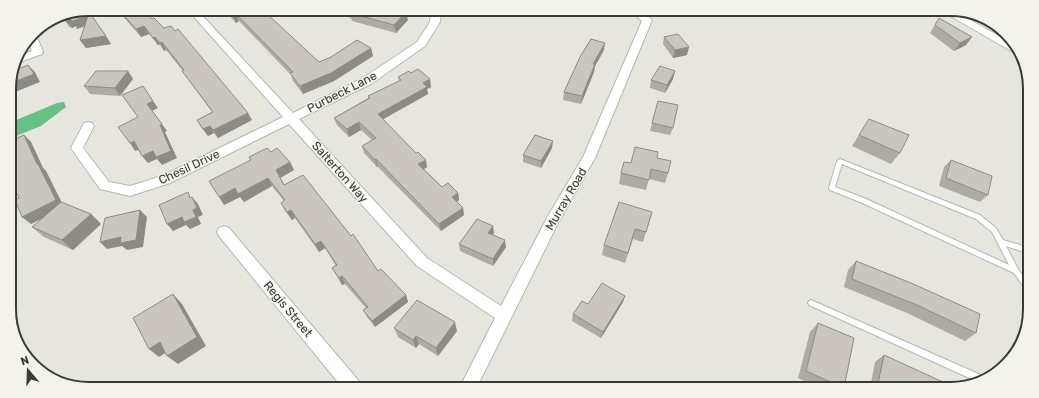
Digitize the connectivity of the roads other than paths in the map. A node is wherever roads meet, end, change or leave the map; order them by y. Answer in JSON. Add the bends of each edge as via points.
{"nodes":[{"id":1,"x":197,"y":16,"type":"edge"},
{"id":2,"x":436,"y":16,"type":"edge"},
{"id":3,"x":642,"y":16,"type":"edge"},
{"id":4,"x":955,"y":16,"type":"edge"},
{"id":5,"x":34,"y":41,"type":"edge"},
{"id":6,"x":1008,"y":45,"type":"edge"},
{"id":7,"x":24,"y":57,"type":"edge"},
{"id":8,"x":291,"y":118,"type":"junction"},
{"id":9,"x":88,"y":126,"type":"dead end"},
{"id":10,"x":224,"y":232,"type":"dead end"},
{"id":11,"x":1000,"y":242,"type":"junction"},
{"id":12,"x":1023,"y":248,"type":"edge"},
{"id":13,"x":1016,"y":271,"type":"junction"},
{"id":14,"x":1023,"y":281,"type":"edge"},
{"id":15,"x":811,"y":303,"type":"dead end"},
{"id":16,"x":504,"y":316,"type":"junction"},
{"id":17,"x":976,"y":377,"type":"edge"},
{"id":18,"x":349,"y":382,"type":"edge"},
{"id":19,"x":471,"y":382,"type":"edge"}],
"edges":[{"from":1,"to":8,"type":"street","name":"Salterton Way"},
{"from":2,"to":8,"type":"street","name":"Purbeck Lane","via":[[435,22],[421,44],[367,81]]},
{"from":3,"to":16,"type":"street","name":"Murray Road","via":[[647,20],[589,158],[553,220]]},
{"from":4,"to":6,"type":"street"},
{"from":5,"to":7,"type":"street","via":[[38,52]]},
{"from":8,"to":9,"type":"street","name":"Chesil Drive","via":[[166,180],[130,191],[105,186],[77,148]]},
{"from":8,"to":16,"type":"street","name":"Salterton Way","via":[[422,262]]},
{"from":10,"to":18,"type":"street","name":"Regis Street"},
{"from":11,"to":12,"type":"lane"},
{"from":11,"to":13,"type":"lane"},
{"from":11,"to":13,"type":"lane","via":[[994,230],[978,217],[840,161],[832,188]]},
{"from":13,"to":14,"type":"lane"},
{"from":15,"to":17,"type":"lane"},
{"from":16,"to":19,"type":"street","name":"Murray Road"}]}
